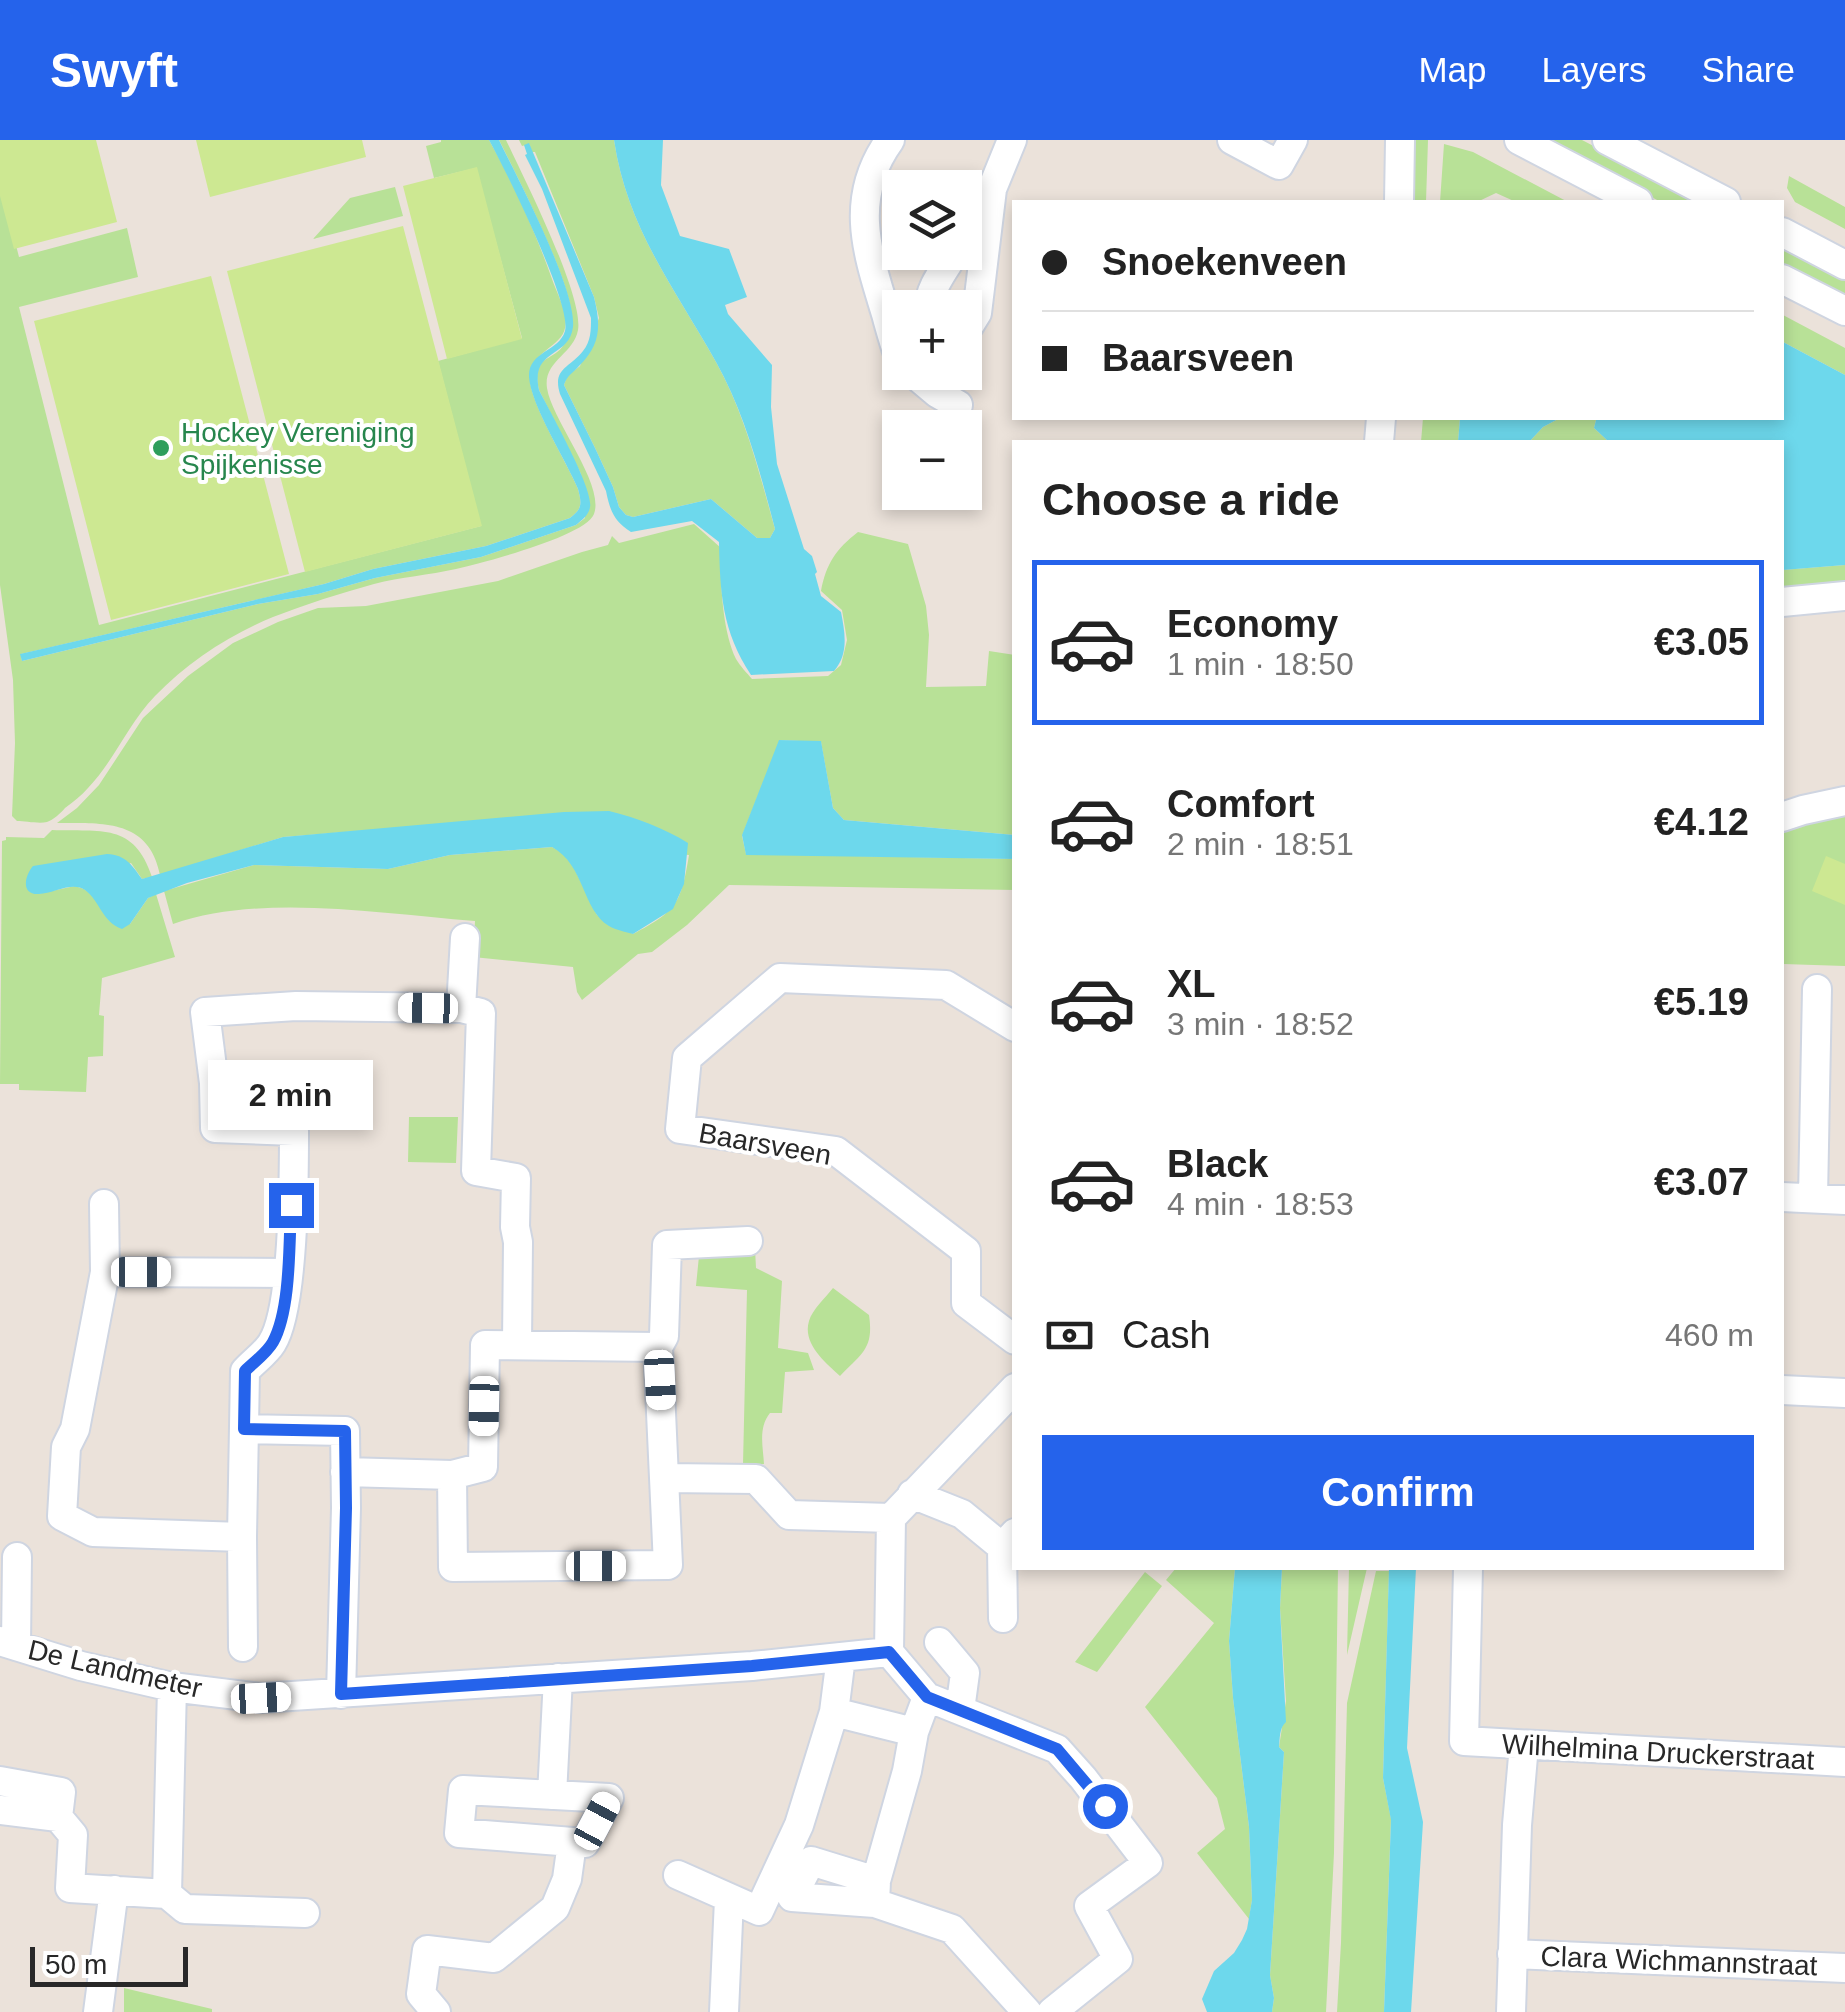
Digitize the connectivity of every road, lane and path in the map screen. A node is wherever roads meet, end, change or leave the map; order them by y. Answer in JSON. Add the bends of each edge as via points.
{"nodes":[{"id":1,"x":890,"y":140,"type":"edge"},
{"id":2,"x":1012,"y":140,"type":"edge"},
{"id":3,"x":1232,"y":140,"type":"edge"},
{"id":4,"x":1293,"y":140,"type":"edge"},
{"id":5,"x":1400,"y":140,"type":"edge"},
{"id":6,"x":1519,"y":140,"type":"edge"},
{"id":7,"x":1607,"y":140,"type":"edge"},
{"id":8,"x":992,"y":188,"type":"junction"},
{"id":9,"x":1399,"y":200,"type":"edge"},
{"id":10,"x":1634,"y":200,"type":"edge"},
{"id":11,"x":1722,"y":200,"type":"edge"},
{"id":12,"x":982,"y":205,"type":"edge"},
{"id":13,"x":1784,"y":233,"type":"edge"},
{"id":14,"x":1845,"y":265,"type":"edge"},
{"id":15,"x":1784,"y":279,"type":"edge"},
{"id":16,"x":980,"y":290,"type":"edge"},
{"id":17,"x":882,"y":304,"type":"edge"},
{"id":18,"x":1845,"y":312,"type":"edge"},
{"id":19,"x":933,"y":390,"type":"edge"},
{"id":20,"x":958,"y":404,"type":"dead end"},
{"id":21,"x":1845,"y":596,"type":"edge"},
{"id":22,"x":1784,"y":602,"type":"edge"},
{"id":23,"x":1845,"y":801,"type":"edge"},
{"id":24,"x":1784,"y":816,"type":"edge"},
{"id":25,"x":465,"y":938,"type":"dead end"},
{"id":26,"x":1817,"y":989,"type":"dead end"},
{"id":27,"x":460,"y":1008,"type":"junction"},
{"id":28,"x":1012,"y":1025,"type":"edge"},
{"id":29,"x":1784,"y":1197,"type":"edge"},
{"id":30,"x":1814,"y":1198,"type":"junction"},
{"id":31,"x":1845,"y":1200,"type":"edge"},
{"id":32,"x":104,"y":1204,"type":"dead end"},
{"id":33,"x":748,"y":1242,"type":"dead end"},
{"id":34,"x":105,"y":1272,"type":"junction"},
{"id":35,"x":288,"y":1273,"type":"junction"},
{"id":36,"x":1012,"y":1338,"type":"edge"},
{"id":37,"x":517,"y":1344,"type":"junction"},
{"id":38,"x":658,"y":1347,"type":"junction"},
{"id":39,"x":1784,"y":1390,"type":"edge"},
{"id":40,"x":1012,"y":1391,"type":"edge"},
{"id":41,"x":1845,"y":1393,"type":"edge"},
{"id":42,"x":244,"y":1429,"type":"junction"},
{"id":43,"x":345,"y":1472,"type":"junction"},
{"id":44,"x":452,"y":1475,"type":"junction"},
{"id":45,"x":665,"y":1478,"type":"junction"},
{"id":46,"x":912,"y":1494,"type":"junction"},
{"id":47,"x":891,"y":1518,"type":"junction"},
{"id":48,"x":242,"y":1537,"type":"junction"},
{"id":49,"x":1009,"y":1540,"type":"edge"},
{"id":50,"x":17,"y":1557,"type":"dead end"},
{"id":51,"x":1468,"y":1570,"type":"edge"},
{"id":52,"x":1003,"y":1618,"type":"dead end"},
{"id":53,"x":940,"y":1642,"type":"dead end"},
{"id":54,"x":8,"y":1644,"type":"edge"},
{"id":55,"x":244,"y":1647,"type":"dead end"},
{"id":56,"x":889,"y":1652,"type":"junction"},
{"id":57,"x":841,"y":1656,"type":"junction"},
{"id":58,"x":558,"y":1678,"type":"junction"},
{"id":59,"x":172,"y":1686,"type":"junction"},
{"id":60,"x":341,"y":1694,"type":"junction"},
{"id":61,"x":927,"y":1697,"type":"junction"},
{"id":62,"x":960,"y":1710,"type":"junction"},
{"id":63,"x":834,"y":1712,"type":"junction"},
{"id":64,"x":914,"y":1732,"type":"junction"},
{"id":65,"x":1524,"y":1745,"type":"junction"},
{"id":66,"x":1845,"y":1762,"type":"edge"},
{"id":67,"x":0,"y":1780,"type":"edge"},
{"id":68,"x":552,"y":1795,"type":"junction"},
{"id":69,"x":0,"y":1810,"type":"edge"},
{"id":70,"x":58,"y":1816,"type":"junction"},
{"id":71,"x":572,"y":1842,"type":"junction"},
{"id":72,"x":678,"y":1874,"type":"dead end"},
{"id":73,"x":114,"y":1890,"type":"junction"},
{"id":74,"x":167,"y":1894,"type":"junction"},
{"id":75,"x":729,"y":1899,"type":"junction"},
{"id":76,"x":305,"y":1913,"type":"dead end"},
{"id":77,"x":1512,"y":1954,"type":"junction"},
{"id":78,"x":1845,"y":1968,"type":"edge"},
{"id":79,"x":1084,"y":2001,"type":"edge"},
{"id":80,"x":98,"y":2012,"type":"edge"},
{"id":81,"x":436,"y":2012,"type":"edge"},
{"id":82,"x":724,"y":2012,"type":"edge"},
{"id":83,"x":1027,"y":2012,"type":"edge"},
{"id":84,"x":1052,"y":2012,"type":"edge"},
{"id":85,"x":1511,"y":2012,"type":"edge"}],
"edges":[{"from":1,"to":17,"type":"street","via":[[872,172],[864,214]]},
{"from":2,"to":8,"type":"street"},
{"from":3,"to":4,"type":"street","via":[[1279,165]]},
{"from":5,"to":9,"type":"street"},
{"from":6,"to":10,"type":"street"},
{"from":7,"to":11,"type":"street"},
{"from":8,"to":12,"type":"street"},
{"from":8,"to":16,"type":"street"},
{"from":13,"to":14,"type":"street"},
{"from":15,"to":18,"type":"street"},
{"from":19,"to":20,"type":"street"},
{"from":21,"to":22,"type":"street"},
{"from":23,"to":24,"type":"street"},
{"from":25,"to":27,"type":"street"},
{"from":26,"to":30,"type":"street"},
{"from":27,"to":35,"type":"street","via":[[205,1012],[215,1128],[294,1131]]},
{"from":27,"to":37,"type":"street","via":[[481,1013],[476,1171],[516,1178]]},
{"from":28,"to":36,"type":"street","name":"Baarsveen","via":[[946,985],[780,978],[687,1058],[680,1129],[836,1152],[966,1251],[966,1303]]},
{"from":29,"to":30,"type":"street"},
{"from":30,"to":31,"type":"street"},
{"from":32,"to":34,"type":"street"},
{"from":33,"to":38,"type":"street","via":[[667,1245],[664,1336]]},
{"from":34,"to":35,"type":"street"},
{"from":34,"to":48,"type":"street","via":[[75,1430],[66,1447],[62,1516],[93,1532]]},
{"from":35,"to":42,"type":"street","via":[[272,1344],[245,1371]]},
{"from":37,"to":38,"type":"street"},
{"from":37,"to":44,"type":"street","via":[[485,1344],[483,1467]]},
{"from":38,"to":45,"type":"street"},
{"from":39,"to":41,"type":"street"},
{"from":40,"to":46,"type":"street"},
{"from":42,"to":43,"type":"street","via":[[345,1431]]},
{"from":42,"to":48,"type":"street"},
{"from":43,"to":44,"type":"street"},
{"from":43,"to":60,"type":"street"},
{"from":44,"to":45,"type":"street","via":[[453,1567],[668,1565]]},
{"from":45,"to":47,"type":"street","via":[[756,1479],[789,1515]]},
{"from":46,"to":47,"type":"street"},
{"from":46,"to":49,"type":"street"},
{"from":47,"to":56,"type":"street"},
{"from":48,"to":55,"type":"street"},
{"from":49,"to":52,"type":"street"},
{"from":50,"to":54,"type":"street"},
{"from":51,"to":65,"type":"street","name":"Wilhelmina Druckerstraat","via":[[1464,1740]]},
{"from":53,"to":62,"type":"street","via":[[965,1674]]},
{"from":54,"to":59,"type":"street","name":"De Landmeter"},
{"from":56,"to":57,"type":"street","name":"De Landmeter"},
{"from":56,"to":61,"type":"street"},
{"from":57,"to":58,"type":"street","name":"De Landmeter"},
{"from":57,"to":63,"type":"street"},
{"from":58,"to":60,"type":"street","name":"De Landmeter"},
{"from":58,"to":68,"type":"street"},
{"from":59,"to":60,"type":"street","name":"De Landmeter","via":[[261,1698]]},
{"from":59,"to":74,"type":"street"},
{"from":61,"to":62,"type":"street"},
{"from":61,"to":64,"type":"street"},
{"from":62,"to":79,"type":"street","via":[[1057,1749],[1148,1862],[1089,1906],[1118,1959]]},
{"from":63,"to":64,"type":"street"},
{"from":63,"to":75,"type":"street","via":[[799,1825],[760,1912]]},
{"from":64,"to":83,"type":"street","via":[[876,1892],[952,1929]]},
{"from":65,"to":66,"type":"street","name":"Wilhelmina Druckerstraat"},
{"from":65,"to":77,"type":"street"},
{"from":67,"to":70,"type":"street","via":[[60,1792]]},
{"from":68,"to":71,"type":"street","via":[[609,1798],[585,1844]]},
{"from":68,"to":71,"type":"street","via":[[462,1790],[459,1833]]},
{"from":69,"to":70,"type":"street"},
{"from":70,"to":73,"type":"street","via":[[74,1835],[70,1888]]},
{"from":71,"to":81,"type":"street","via":[[555,1908],[494,1958],[427,1950],[421,1994]]},
{"from":72,"to":75,"type":"street"},
{"from":73,"to":74,"type":"street"},
{"from":73,"to":80,"type":"street"},
{"from":74,"to":76,"type":"street","via":[[185,1910]]},
{"from":75,"to":82,"type":"street"},
{"from":77,"to":78,"type":"street","name":"Clara Wichmannstraat"},
{"from":77,"to":85,"type":"street"},
{"from":79,"to":84,"type":"street"}]}
